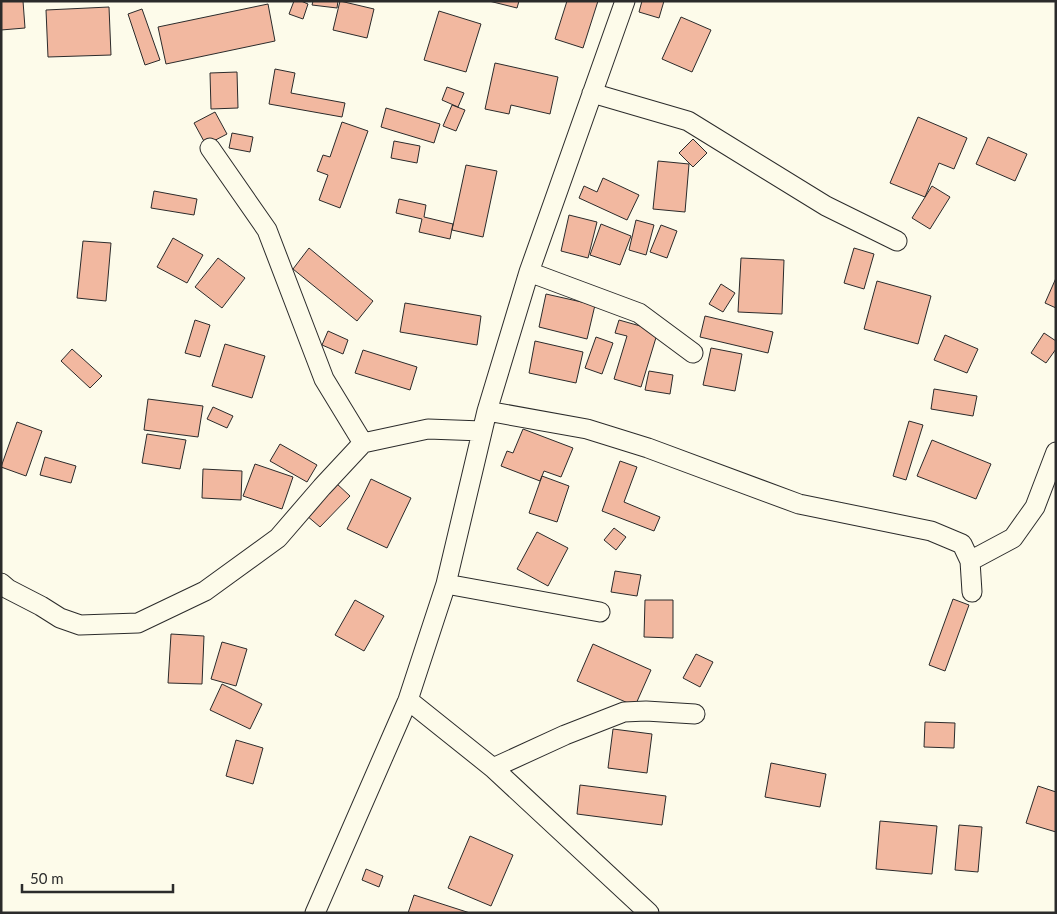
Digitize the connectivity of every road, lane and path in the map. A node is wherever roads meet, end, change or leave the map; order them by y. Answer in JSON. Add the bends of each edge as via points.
{"nodes":[{"id":1,"x":625,"y":1,"type":"edge"},
{"id":2,"x":592,"y":93,"type":"junction"},
{"id":3,"x":210,"y":148,"type":"dead end"},
{"id":4,"x":897,"y":241,"type":"dead end"},
{"id":5,"x":529,"y":272,"type":"junction"},
{"id":6,"x":693,"y":354,"type":"dead end"},
{"id":7,"x":486,"y":411,"type":"junction"},
{"id":8,"x":482,"y":431,"type":"junction"},
{"id":9,"x":363,"y":443,"type":"junction"},
{"id":10,"x":1056,"y":452,"type":"edge"},
{"id":11,"x":970,"y":561,"type":"junction"},
{"id":12,"x":1,"y":583,"type":"edge"},
{"id":13,"x":446,"y":584,"type":"junction"},
{"id":14,"x":972,"y":592,"type":"dead end"},
{"id":15,"x":600,"y":612,"type":"dead end"},
{"id":16,"x":408,"y":700,"type":"junction"},
{"id":17,"x":694,"y":714,"type":"dead end"},
{"id":18,"x":492,"y":768,"type":"junction"},
{"id":19,"x":315,"y":913,"type":"edge"},
{"id":20,"x":649,"y":913,"type":"edge"}],
"edges":[{"from":1,"to":2,"type":"street"},
{"from":2,"to":4,"type":"street","via":[[688,121],[826,206]]},
{"from":2,"to":5,"type":"street"},
{"from":3,"to":9,"type":"street","via":[[267,230],[324,379]]},
{"from":5,"to":6,"type":"street","via":[[639,313]]},
{"from":5,"to":7,"type":"street"},
{"from":7,"to":8,"type":"street"},
{"from":7,"to":11,"type":"street","via":[[587,430],[648,448],[799,504],[931,531],[962,544]]},
{"from":8,"to":9,"type":"street","via":[[428,429]]},
{"from":8,"to":13,"type":"street"},
{"from":9,"to":12,"type":"street","via":[[278,538],[205,591],[138,623],[80,625],[60,618]]},
{"from":10,"to":11,"type":"street","via":[[1035,507],[1013,538]]},
{"from":11,"to":14,"type":"street"},
{"from":13,"to":15,"type":"street"},
{"from":13,"to":16,"type":"street"},
{"from":16,"to":18,"type":"street"},
{"from":16,"to":19,"type":"street"},
{"from":17,"to":18,"type":"street","via":[[624,712]]},
{"from":18,"to":20,"type":"street"}]}
